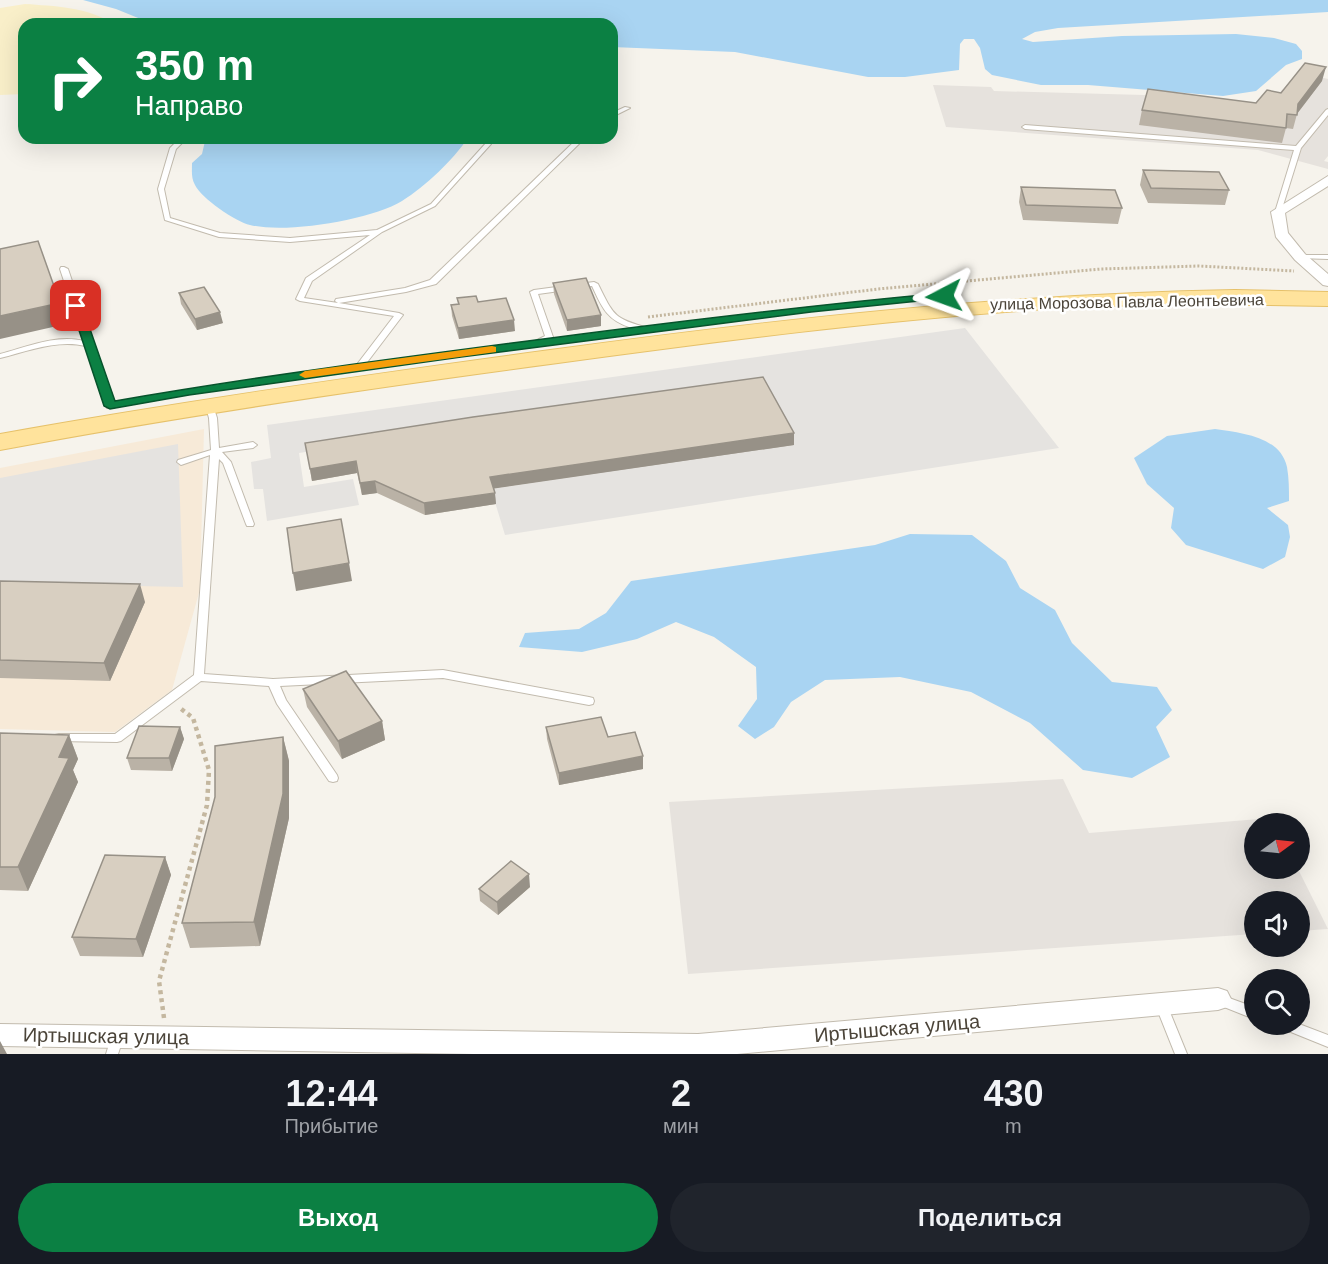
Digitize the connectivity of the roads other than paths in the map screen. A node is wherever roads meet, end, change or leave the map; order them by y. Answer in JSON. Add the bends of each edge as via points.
{"nodes":[{"id":1,"x":627,"y":108,"type":"dead end"},
{"id":2,"x":1328,"y":111,"type":"edge"},
{"id":3,"x":618,"y":112,"type":"edge"},
{"id":4,"x":1025,"y":127,"type":"dead end"},
{"id":5,"x":177,"y":144,"type":"edge"},
{"id":6,"x":488,"y":144,"type":"edge"},
{"id":7,"x":576,"y":144,"type":"edge"},
{"id":8,"x":1298,"y":148,"type":"junction"},
{"id":9,"x":1328,"y":180,"type":"edge"},
{"id":10,"x":1278,"y":212,"type":"junction"},
{"id":11,"x":380,"y":231,"type":"junction"},
{"id":12,"x":1300,"y":257,"type":"junction"},
{"id":13,"x":1328,"y":257,"type":"edge"},
{"id":14,"x":64,"y":268,"type":"dead end"},
{"id":15,"x":1324,"y":279,"type":"edge"},
{"id":16,"x":1328,"y":299,"type":"edge"},
{"id":17,"x":328,"y":303,"type":"junction"},
{"id":18,"x":645,"y":330,"type":"junction"},
{"id":19,"x":538,"y":343,"type":"junction"},
{"id":20,"x":89,"y":344,"type":"junction"},
{"id":21,"x":0,"y":356,"type":"edge"},
{"id":22,"x":359,"y":367,"type":"junction"},
{"id":23,"x":209,"y":404,"type":"junction"},
{"id":24,"x":110,"y":406,"type":"junction"},
{"id":25,"x":0,"y":425,"type":"edge"},
{"id":26,"x":0,"y":442,"type":"edge"},
{"id":27,"x":253,"y":445,"type":"dead end"},
{"id":28,"x":215,"y":451,"type":"junction"},
{"id":29,"x":181,"y":462,"type":"dead end"},
{"id":30,"x":250,"y":524,"type":"dead end"},
{"id":31,"x":199,"y":678,"type":"junction"},
{"id":32,"x":273,"y":683,"type":"junction"},
{"id":33,"x":589,"y":701,"type":"dead end"},
{"id":34,"x":48,"y":739,"type":"edge"},
{"id":35,"x":333,"y":778,"type":"dead end"},
{"id":36,"x":1218,"y":999,"type":"joint"},
{"id":37,"x":1161,"y":1004,"type":"junction"},
{"id":38,"x":1244,"y":1008,"type":"edge"},
{"id":39,"x":1310,"y":1034,"type":"edge"},
{"id":40,"x":0,"y":1035,"type":"edge"},
{"id":41,"x":1328,"y":1041,"type":"edge"},
{"id":42,"x":115,"y":1045,"type":"edge"},
{"id":43,"x":698,"y":1050,"type":"edge"},
{"id":44,"x":1181,"y":1054,"type":"edge"}],
"edges":[{"from":1,"to":3,"type":"lane"},
{"from":2,"to":8,"type":"lane"},
{"from":4,"to":8,"type":"lane"},
{"from":5,"to":11,"type":"lane","via":[[161,189],[167,219],[219,235],[290,240]]},
{"from":6,"to":11,"type":"lane","via":[[433,206]]},
{"from":7,"to":17,"type":"lane","via":[[433,282]]},
{"from":8,"to":10,"type":"lane"},
{"from":9,"to":10,"type":"street"},
{"from":10,"to":12,"type":"street","via":[[1281,234]]},
{"from":11,"to":17,"type":"lane","via":[[309,280],[300,298]]},
{"from":12,"to":13,"type":"lane"},
{"from":12,"to":15,"type":"street"},
{"from":14,"to":20,"type":"lane"},
{"from":15,"to":18,"type":"main road","name":"улица Морозова Павла Леонтьевича","via":[[983,293],[811,308]]},
{"from":16,"to":23,"type":"main road","name":"улица Морозова Павла Леонтьевича","via":[[1161,298],[917,311],[722,333]]},
{"from":17,"to":22,"type":"lane","via":[[399,315]]},
{"from":18,"to":19,"type":"main road","name":"улица Морозова Павла Леонтьевича"},
{"from":18,"to":19,"type":"lane","via":[[610,317],[594,284],[534,292],[549,337]]},
{"from":19,"to":22,"type":"main road","name":"улица Морозова Павла Леонтьевича"},
{"from":20,"to":21,"type":"lane","via":[[67,341]]},
{"from":20,"to":24,"type":"lane"},
{"from":22,"to":24,"type":"main road","name":"улица Морозова Павла Леонтьевича"},
{"from":23,"to":26,"type":"main road","name":"улица Морозова Павла Леонтьевича"},
{"from":23,"to":28,"type":"lane"},
{"from":24,"to":25,"type":"main road","name":"улица Морозова Павла Леонтьевича"},
{"from":27,"to":28,"type":"lane"},
{"from":28,"to":29,"type":"lane"},
{"from":28,"to":30,"type":"lane","via":[[227,462]]},
{"from":28,"to":31,"type":"lane"},
{"from":31,"to":32,"type":"lane"},
{"from":31,"to":34,"type":"lane","via":[[117,738]]},
{"from":32,"to":33,"type":"lane","via":[[443,674]]},
{"from":32,"to":35,"type":"lane"},
{"from":36,"to":37,"type":"street","name":"Иртышская улица"},
{"from":36,"to":38,"type":"lane"},
{"from":37,"to":43,"type":"street","name":"Иртышская улица"},
{"from":37,"to":44,"type":"lane"},
{"from":39,"to":41,"type":"lane"},
{"from":40,"to":42,"type":"street","name":"Иртышская улица"},
{"from":42,"to":43,"type":"street","name":"Иртышская улица","via":[[167,1036]]}]}
